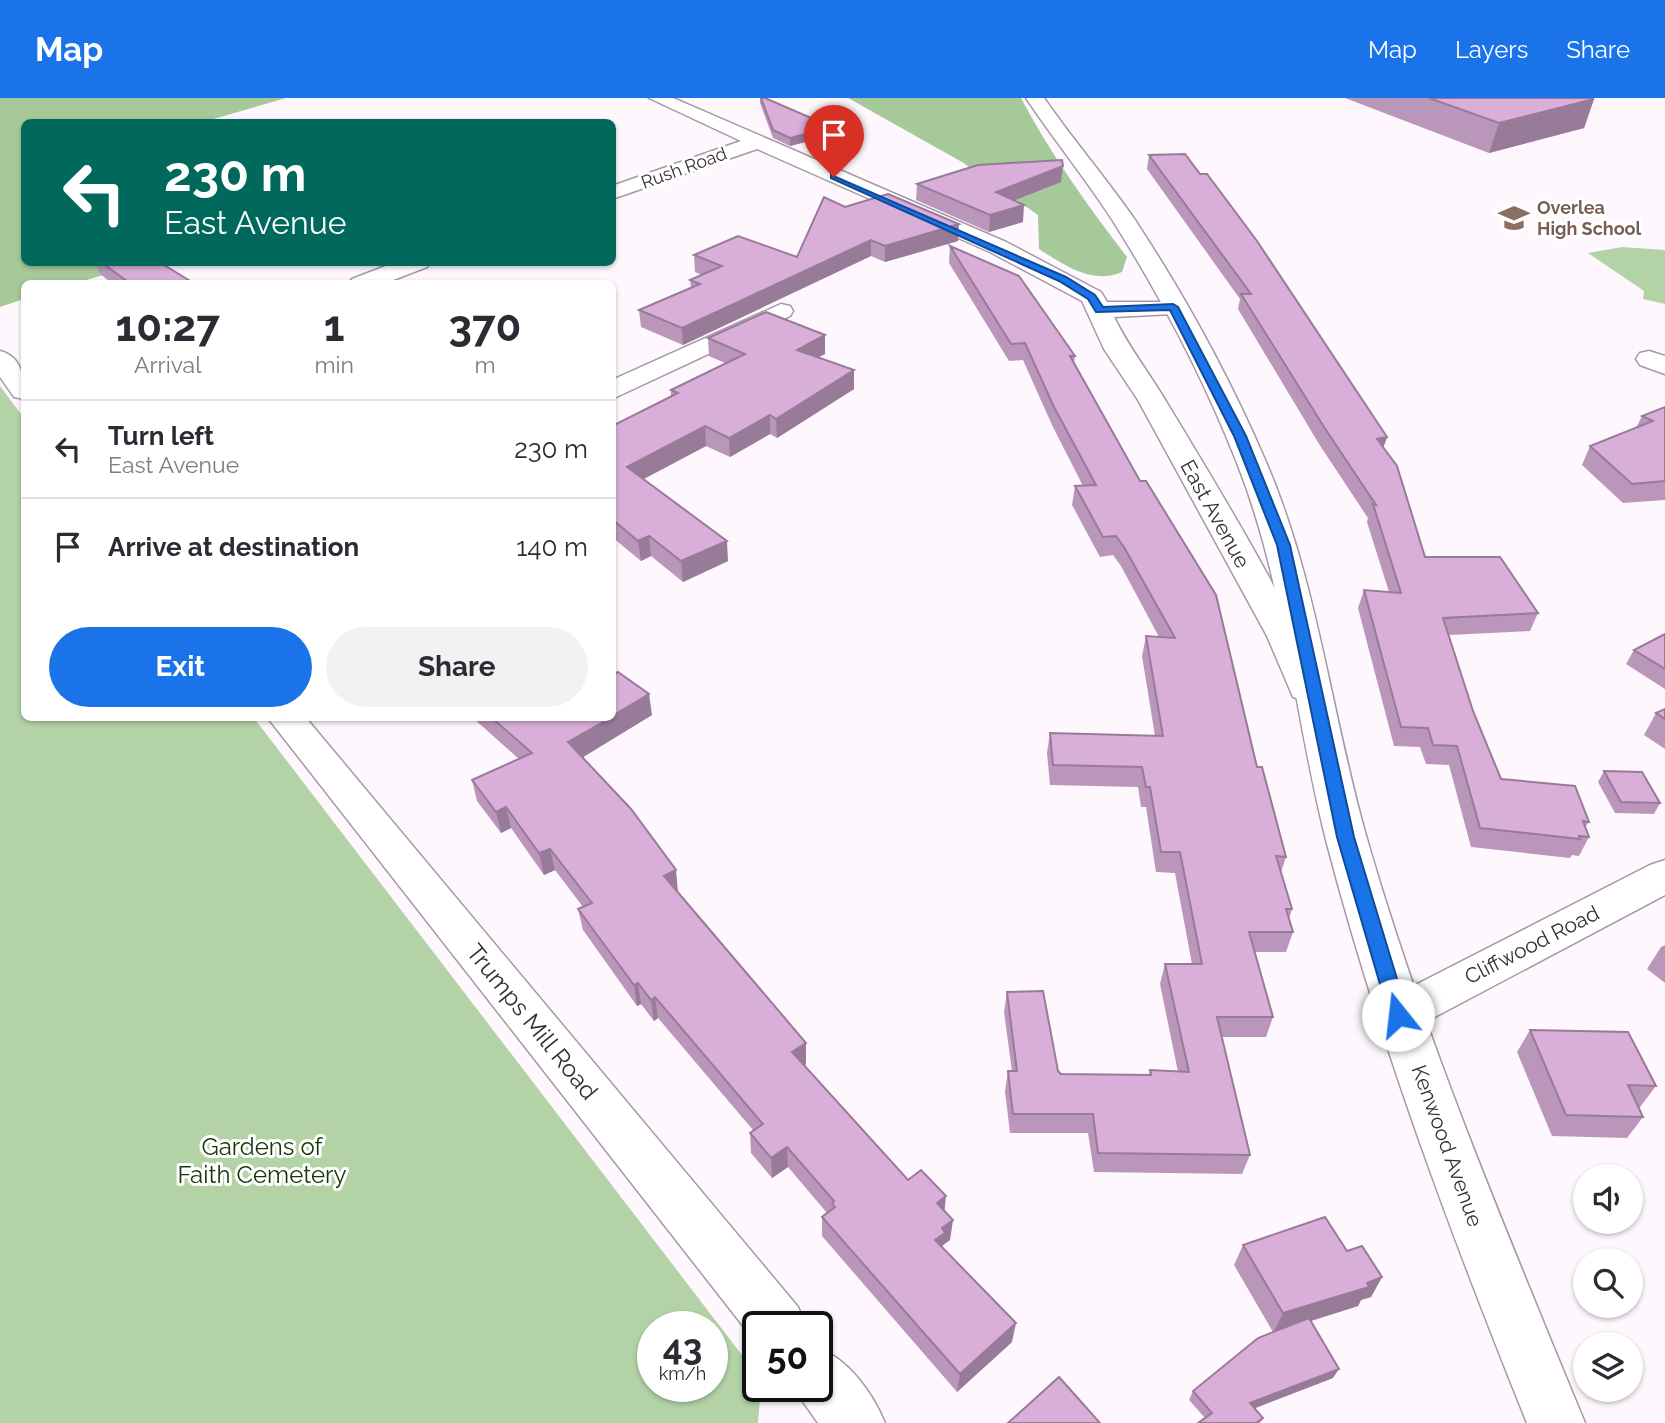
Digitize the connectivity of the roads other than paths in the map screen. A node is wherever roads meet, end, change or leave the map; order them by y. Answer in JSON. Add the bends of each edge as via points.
{"nodes":[{"id":1,"x":658,"y":98,"type":"edge"},
{"id":2,"x":1035,"y":98,"type":"edge"},
{"id":3,"x":755,"y":143,"type":"junction"},
{"id":4,"x":616,"y":192,"type":"edge"},
{"id":5,"x":408,"y":266,"type":"edge"},
{"id":6,"x":371,"y":280,"type":"edge"},
{"id":7,"x":1173,"y":307,"type":"junction"},
{"id":8,"x":1099,"y":310,"type":"junction"},
{"id":9,"x":781,"y":311,"type":"dead end"},
{"id":10,"x":0,"y":359,"type":"edge"},
{"id":11,"x":21,"y":387,"type":"edge"},
{"id":12,"x":616,"y":389,"type":"edge"},
{"id":13,"x":288,"y":721,"type":"edge"},
{"id":14,"x":1321,"y":723,"type":"junction"},
{"id":15,"x":1665,"y":876,"type":"edge"},
{"id":16,"x":1398,"y":1015,"type":"junction"},
{"id":17,"x":766,"y":1311,"type":"edge"},
{"id":18,"x":833,"y":1395,"type":"edge"},
{"id":19,"x":856,"y":1423,"type":"edge"},
{"id":20,"x":1556,"y":1423,"type":"edge"}],
"edges":[{"from":1,"to":3,"type":"street","name":"East Avenue"},
{"from":2,"to":7,"type":"street","name":"Kenwood Avenue","via":[[1124,220]]},
{"from":3,"to":4,"type":"street","name":"Rush Road"},
{"from":3,"to":8,"type":"street","name":"East Avenue","via":[[1008,253],[1092,297]]},
{"from":5,"to":6,"type":"street"},
{"from":7,"to":8,"type":"street"},
{"from":7,"to":14,"type":"street","name":"Kenwood Avenue","via":[[1240,436],[1283,545]]},
{"from":8,"to":14,"type":"street","name":"East Avenue","via":[[1283,636]]},
{"from":9,"to":12,"type":"street"},
{"from":10,"to":11,"type":"street"},
{"from":13,"to":17,"type":"street","name":"Trumps Mill Road"},
{"from":14,"to":16,"type":"street","name":"Kenwood Avenue","via":[[1346,837]]},
{"from":15,"to":16,"type":"street","name":"Cliffwood Road"},
{"from":16,"to":20,"type":"street","name":"Kenwood Avenue","via":[[1492,1269]]},
{"from":18,"to":19,"type":"street"}]}
